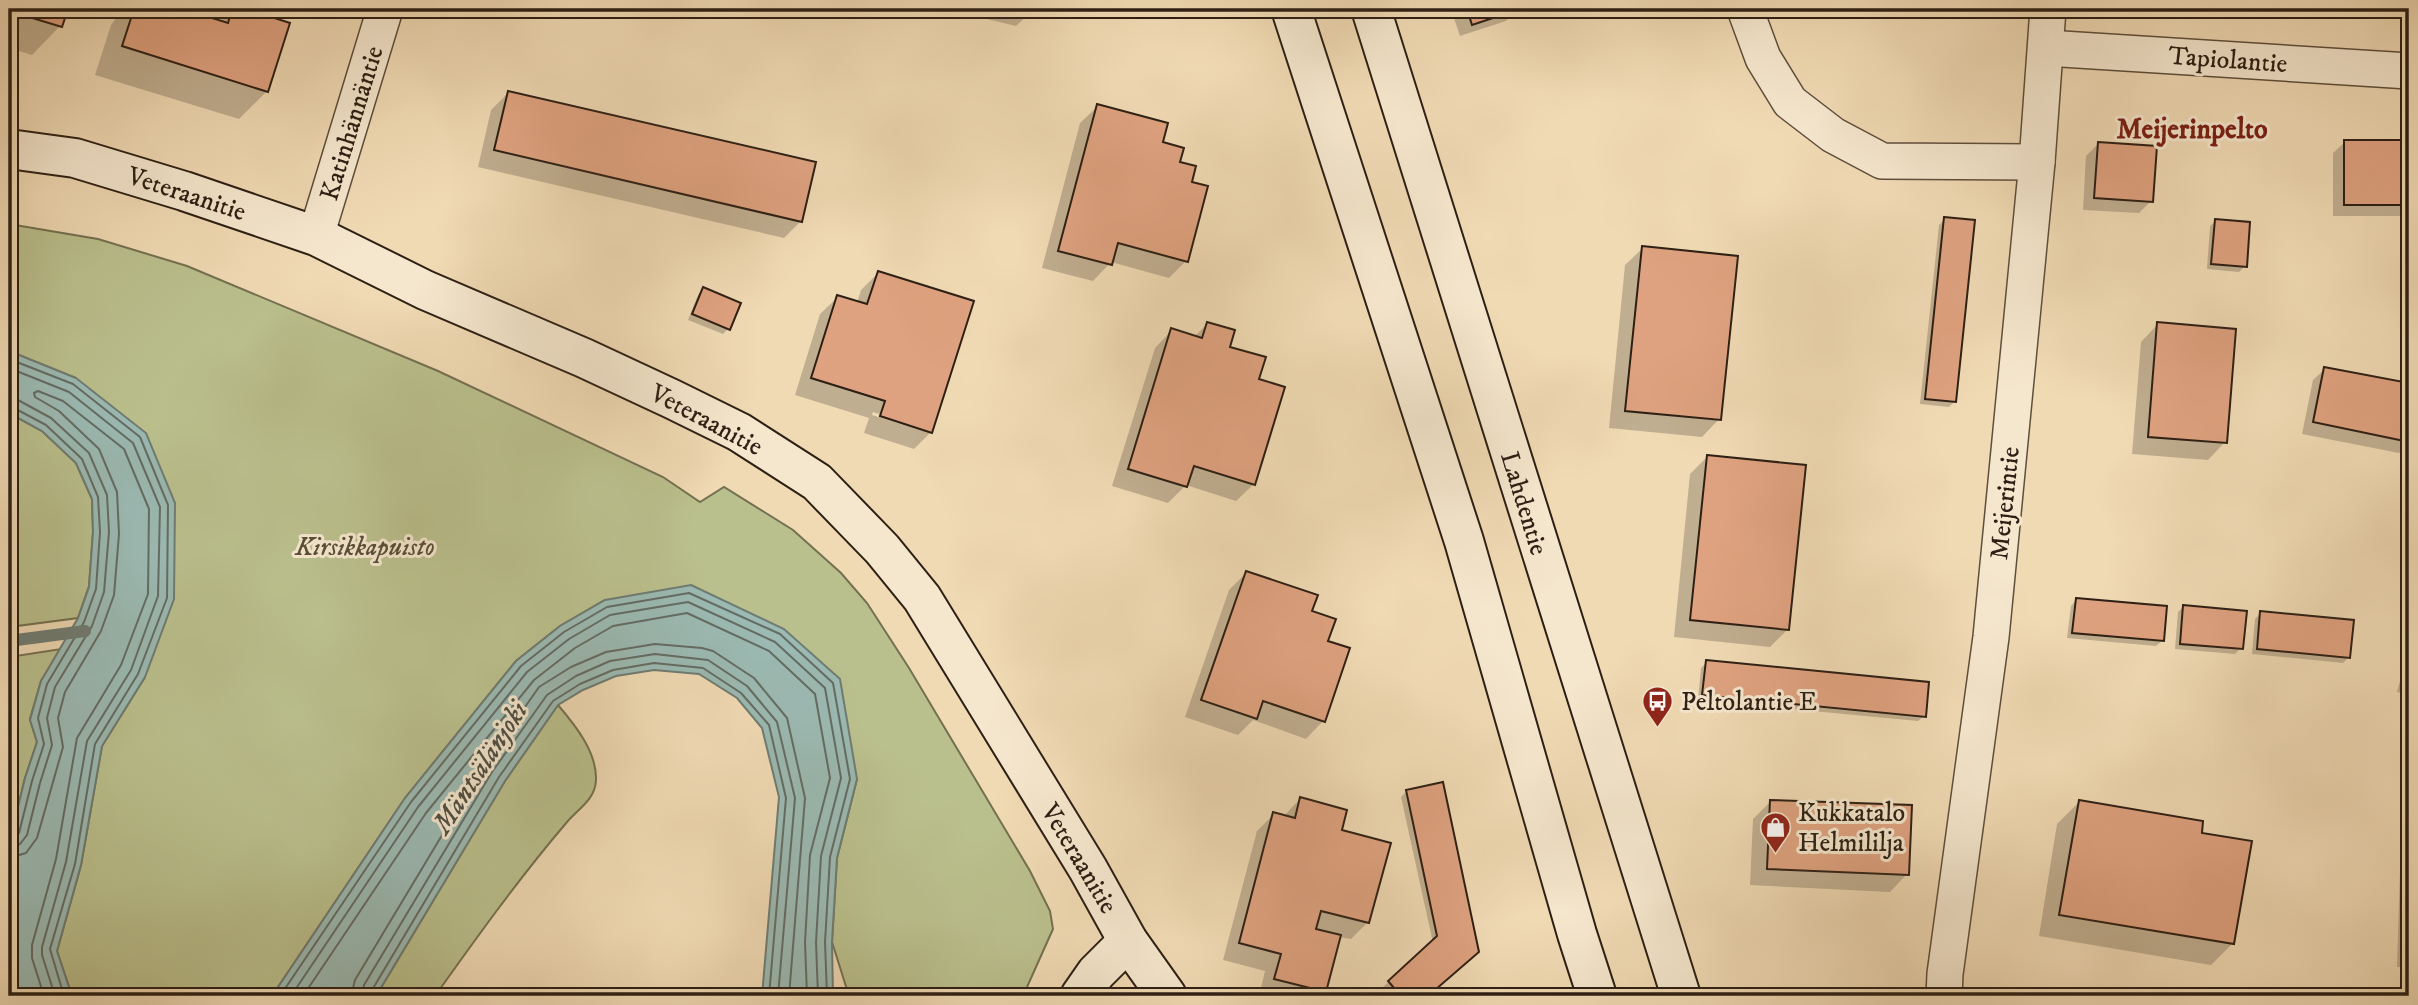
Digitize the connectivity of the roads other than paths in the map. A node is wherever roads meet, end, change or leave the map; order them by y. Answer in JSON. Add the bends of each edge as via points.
{"nodes":[{"id":1,"x":385,"y":9,"type":"edge"},
{"id":2,"x":1291,"y":9,"type":"edge"},
{"id":3,"x":1371,"y":9,"type":"edge"},
{"id":4,"x":1745,"y":9,"type":"edge"},
{"id":5,"x":2048,"y":9,"type":"edge"},
{"id":6,"x":2046,"y":48,"type":"junction"},
{"id":7,"x":2409,"y":71,"type":"edge"},
{"id":8,"x":9,"y":149,"type":"edge"},
{"id":9,"x":2037,"y":162,"type":"junction"},
{"id":10,"x":316,"y":236,"type":"junction"},
{"id":11,"x":1128,"y":942,"type":"junction"},
{"id":12,"x":1080,"y":996,"type":"edge"},
{"id":13,"x":1167,"y":996,"type":"edge"},
{"id":14,"x":1597,"y":996,"type":"edge"},
{"id":15,"x":1681,"y":996,"type":"edge"},
{"id":16,"x":1944,"y":996,"type":"edge"}],
"edges":[{"from":1,"to":10,"type":"street","name":"Katinhännäntie"},
{"from":2,"to":14,"type":"main road","via":[[1464,541]]},
{"from":3,"to":15,"type":"main road","name":"Lahdentie"},
{"from":4,"to":9,"type":"street","via":[[1763,58],[1790,102],[1833,135],[1882,161]]},
{"from":5,"to":6,"type":"street","name":"Meijerintie"},
{"from":6,"to":7,"type":"street","name":"Tapiolantie"},
{"from":6,"to":9,"type":"street","name":"Meijerintie"},
{"from":8,"to":10,"type":"main road","name":"Veteraanitie","via":[[75,158]]},
{"from":9,"to":16,"type":"street","name":"Meijerintie","via":[[1991,637]]},
{"from":10,"to":11,"type":"main road","name":"Veteraanitie","via":[[738,432],[817,482],[922,598]]},
{"from":11,"to":12,"type":"main road"},
{"from":11,"to":13,"type":"main road","name":"Veteraanitie"}]}
